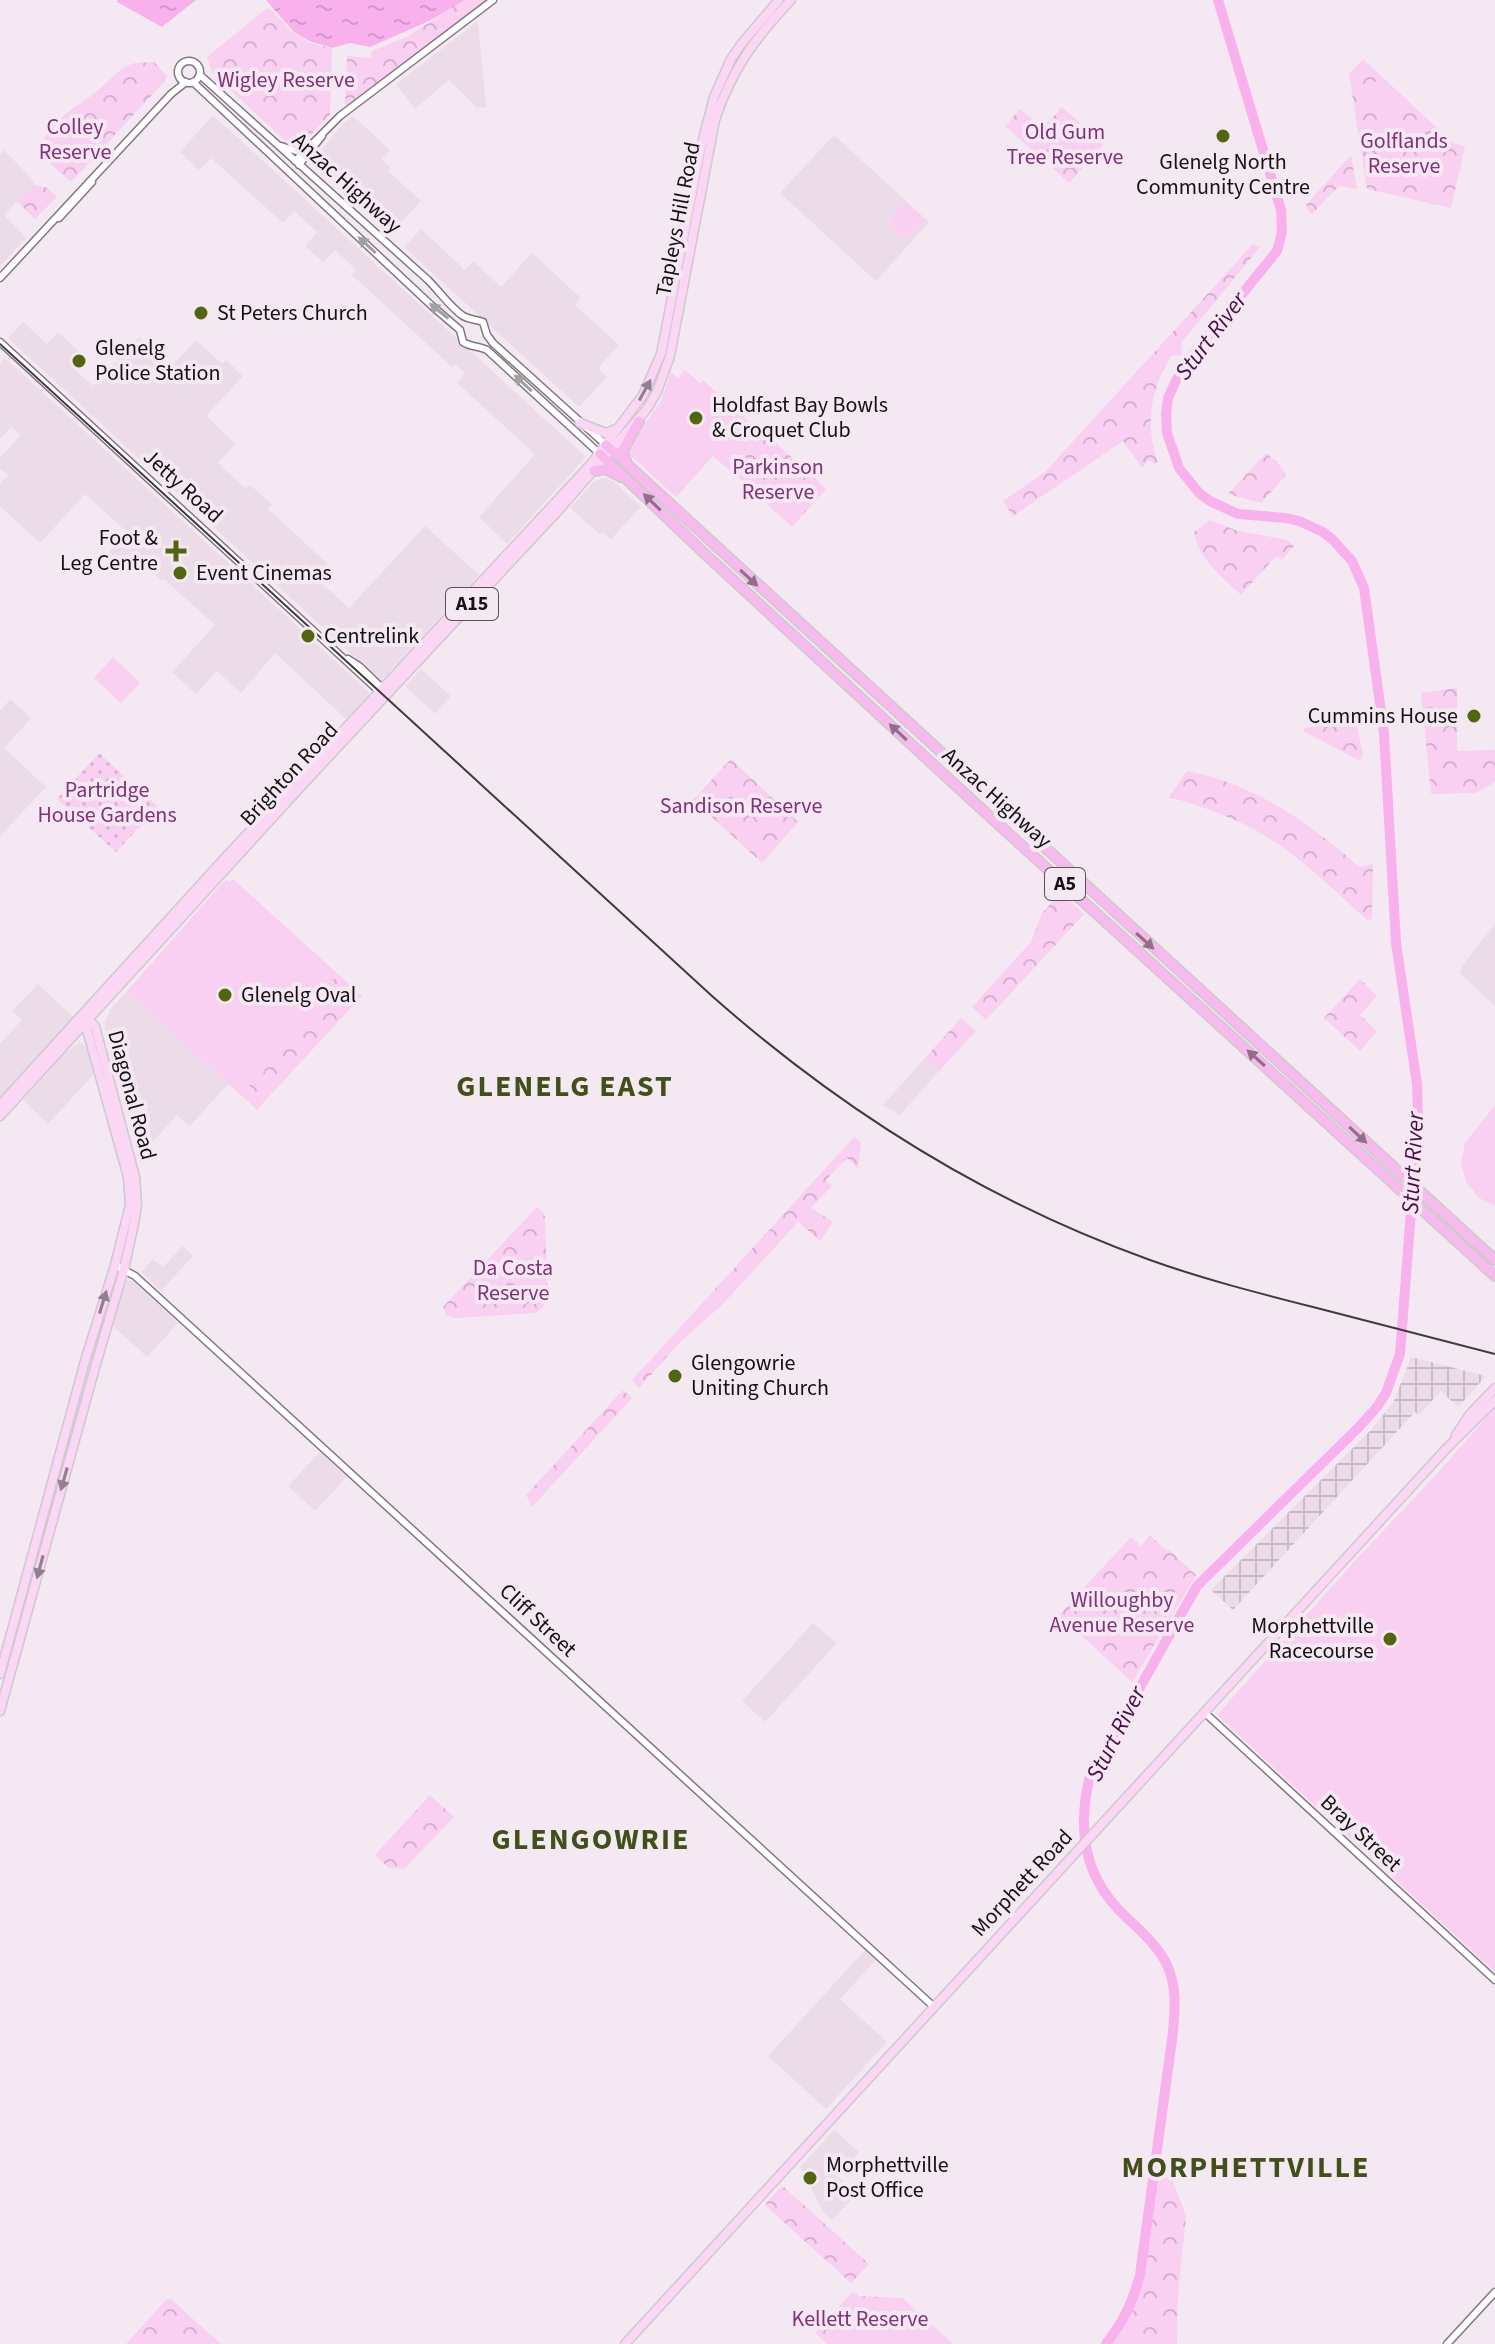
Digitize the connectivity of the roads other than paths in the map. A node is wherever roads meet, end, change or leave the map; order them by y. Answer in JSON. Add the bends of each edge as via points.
{"nodes":[{"id":1,"x":493,"y":0,"type":"edge"},
{"id":2,"x":779,"y":0,"type":"edge"},
{"id":3,"x":791,"y":0,"type":"edge"},
{"id":4,"x":179,"y":75,"type":"junction"},
{"id":5,"x":200,"y":75,"type":"junction"},
{"id":6,"x":188,"y":83,"type":"junction"},
{"id":7,"x":171,"y":94,"type":"junction"},
{"id":8,"x":324,"y":133,"type":"junction"},
{"id":9,"x":274,"y":143,"type":"junction"},
{"id":10,"x":302,"y":153,"type":"junction"},
{"id":11,"x":269,"y":154,"type":"junction"},
{"id":12,"x":296,"y":164,"type":"junction"},
{"id":13,"x":320,"y":183,"type":"junction"},
{"id":14,"x":315,"y":196,"type":"junction"},
{"id":15,"x":0,"y":280,"type":"edge"},
{"id":16,"x":469,"y":319,"type":"junction"},
{"id":17,"x":460,"y":330,"type":"junction"},
{"id":18,"x":487,"y":335,"type":"junction"},
{"id":19,"x":478,"y":345,"type":"junction"},
{"id":20,"x":2,"y":347,"type":"edge"},
{"id":21,"x":639,"y":421,"type":"junction"},
{"id":22,"x":580,"y":423,"type":"junction"},
{"id":23,"x":619,"y":428,"type":"junction"},
{"id":24,"x":606,"y":452,"type":"junction"},
{"id":25,"x":633,"y":469,"type":"junction"},
{"id":26,"x":594,"y":471,"type":"junction"},
{"id":27,"x":631,"y":481,"type":"junction"},
{"id":28,"x":707,"y":539,"type":"junction"},
{"id":29,"x":720,"y":551,"type":"junction"},
{"id":30,"x":705,"y":554,"type":"junction"},
{"id":31,"x":714,"y":562,"type":"junction"},
{"id":32,"x":494,"y":580,"type":"junction"},
{"id":33,"x":482,"y":581,"type":"junction"},
{"id":34,"x":782,"y":609,"type":"junction"},
{"id":35,"x":794,"y":619,"type":"junction"},
{"id":36,"x":782,"y":625,"type":"junction"},
{"id":37,"x":383,"y":692,"type":"junction"},
{"id":38,"x":926,"y":740,"type":"junction"},
{"id":39,"x":939,"y":751,"type":"junction"},
{"id":40,"x":927,"y":758,"type":"junction"},
{"id":41,"x":1165,"y":959,"type":"junction"},
{"id":42,"x":1177,"y":970,"type":"junction"},
{"id":43,"x":1164,"y":975,"type":"junction"},
{"id":44,"x":1174,"y":984,"type":"junction"},
{"id":45,"x":86,"y":1019,"type":"junction"},
{"id":46,"x":70,"y":1041,"type":"junction"},
{"id":47,"x":94,"y":1047,"type":"junction"},
{"id":48,"x":1304,"y":1085,"type":"junction"},
{"id":49,"x":0,"y":1105,"type":"edge"},
{"id":50,"x":1330,"y":1109,"type":"junction"},
{"id":51,"x":1318,"y":1115,"type":"junction"},
{"id":52,"x":0,"y":1116,"type":"edge"},
{"id":53,"x":1327,"y":1123,"type":"junction"},
{"id":54,"x":1478,"y":1245,"type":"junction"},
{"id":55,"x":1470,"y":1255,"type":"junction"},
{"id":56,"x":1495,"y":1260,"type":"edge"},
{"id":57,"x":120,"y":1267,"type":"junction"},
{"id":58,"x":1495,"y":1276,"type":"edge"},
{"id":59,"x":137,"y":1278,"type":"junction"},
{"id":60,"x":121,"y":1280,"type":"junction"},
{"id":61,"x":1495,"y":1388,"type":"edge"},
{"id":62,"x":1495,"y":1400,"type":"edge"},
{"id":63,"x":1446,"y":1449,"type":"junction"},
{"id":64,"x":0,"y":1674,"type":"edge"},
{"id":65,"x":0,"y":1711,"type":"edge"},
{"id":66,"x":1204,"y":1712,"type":"junction"},
{"id":67,"x":1495,"y":1980,"type":"edge"},
{"id":68,"x":933,"y":2006,"type":"junction"},
{"id":69,"x":1495,"y":2292,"type":"edge"},
{"id":70,"x":625,"y":2344,"type":"edge"},
{"id":71,"x":1447,"y":2344,"type":"edge"}],
"edges":[{"from":1,"to":8,"type":"street"},
{"from":23,"to":2,"type":"main road","name":"Tapleys Hill Road","number":"A15","one_way":true,"via":[[643,395],[661,354],[714,97],[737,51]]},
{"from":3,"to":21,"type":"main road","name":"Tapleys Hill Road","number":"A15","via":[[748,49],[723,96],[670,356]]},
{"from":4,"to":5,"type":"street","via":[[189,61]]},
{"from":4,"to":6,"type":"street"},
{"from":4,"to":7,"type":"street"},
{"from":5,"to":6,"type":"street"},
{"from":5,"to":9,"type":"street","name":"Anzac Highway"},
{"from":6,"to":7,"type":"street"},
{"from":6,"to":11,"type":"street","name":"Anzac Highway"},
{"from":7,"to":15,"type":"street"},
{"from":8,"to":10,"type":"street"},
{"from":8,"to":12,"type":"street"},
{"from":9,"to":10,"type":"street"},
{"from":9,"to":12,"type":"street","name":"Anzac Highway"},
{"from":10,"to":12,"type":"street"},
{"from":11,"to":12,"type":"street"},
{"from":11,"to":14,"type":"street","name":"Anzac Highway"},
{"from":12,"to":13,"type":"street","name":"Anzac Highway"},
{"from":12,"to":14,"type":"street","via":[[303,185]]},
{"from":13,"to":14,"type":"street","via":[[313,190]]},
{"from":13,"to":16,"type":"street","name":"Anzac Highway"},
{"from":17,"to":14,"type":"street","name":"Anzac Highway","one_way":true},
{"from":16,"to":17,"type":"street"},
{"from":16,"to":18,"type":"street","via":[[483,322]]},
{"from":17,"to":19,"type":"street","via":[[463,342]]},
{"from":18,"to":19,"type":"street"},
{"from":18,"to":22,"type":"street","name":"Anzac Highway"},
{"from":24,"to":19,"type":"street","name":"Anzac Highway","one_way":true},
{"from":20,"to":37,"type":"street","name":"Jetty Road"},
{"from":21,"to":24,"type":"main road","name":"Tapleys Hill Road","number":"A15"},
{"from":21,"to":25,"type":"highway","via":[[623,450]]},
{"from":22,"to":23,"type":"main road","via":[[606,433]]},
{"from":22,"to":24,"type":"street","name":"Anzac Highway"},
{"from":23,"to":24,"type":"main road","name":"Tapleys Hill Road","number":"A15"},
{"from":24,"to":25,"type":"highway","name":"Anzac Highway","number":"A5"},
{"from":24,"to":26,"type":"main road","name":"Brighton Road","number":"A15"},
{"from":24,"to":27,"type":"highway","name":"Anzac Highway","number":"A5"},
{"from":24,"to":33,"type":"main road","name":"Brighton Road","number":"A15"},
{"from":25,"to":28,"type":"highway","name":"Anzac Highway","number":"A5"},
{"from":26,"to":27,"type":"highway","via":[[605,469]]},
{"from":26,"to":32,"type":"main road","name":"Brighton Road","number":"A15"},
{"from":30,"to":27,"type":"highway","name":"Anzac Highway","number":"A5","one_way":true},
{"from":28,"to":29,"type":"highway","name":"Anzac Highway","number":"A5"},
{"from":28,"to":30,"type":"highway","via":[[710,547]]},
{"from":29,"to":31,"type":"highway"},
{"from":29,"to":34,"type":"highway","name":"Anzac Highway","number":"A5","one_way":true},
{"from":30,"to":31,"type":"highway","name":"Anzac Highway","number":"A5"},
{"from":31,"to":36,"type":"highway","name":"Anzac Highway","number":"A5"},
{"from":32,"to":33,"type":"main road"},
{"from":32,"to":37,"type":"main road","name":"Brighton Road","number":"A15"},
{"from":33,"to":37,"type":"main road","name":"Brighton Road","number":"A15"},
{"from":34,"to":35,"type":"highway","name":"Anzac Highway","number":"A5"},
{"from":34,"to":36,"type":"highway"},
{"from":35,"to":36,"type":"highway"},
{"from":35,"to":38,"type":"highway","name":"Anzac Highway","number":"A5"},
{"from":40,"to":36,"type":"highway","name":"Anzac Highway","number":"A5","one_way":true},
{"from":37,"to":45,"type":"main road","name":"Brighton Road","number":"A15"},
{"from":38,"to":39,"type":"highway","name":"Anzac Highway","number":"A5"},
{"from":38,"to":40,"type":"highway"},
{"from":39,"to":40,"type":"highway"},
{"from":39,"to":41,"type":"highway","name":"Anzac Highway","number":"A5","one_way":true},
{"from":40,"to":43,"type":"highway","name":"Anzac Highway","number":"A5"},
{"from":41,"to":42,"type":"highway","name":"Anzac Highway","number":"A5"},
{"from":41,"to":43,"type":"highway"},
{"from":42,"to":44,"type":"highway"},
{"from":42,"to":48,"type":"highway","name":"Anzac Highway","number":"A5"},
{"from":43,"to":44,"type":"highway","name":"Anzac Highway","number":"A5"},
{"from":51,"to":44,"type":"highway","name":"Anzac Highway","number":"A5","one_way":true},
{"from":45,"to":46,"type":"main road","name":"Brighton Road","number":"A15"},
{"from":45,"to":47,"type":"main road","name":"Diagonal Road"},
{"from":45,"to":49,"type":"main road","name":"Brighton Road","number":"A15"},
{"from":45,"to":57,"type":"main road","name":"Diagonal Road","via":[[95,1026],[137,1190],[135,1219]]},
{"from":46,"to":47,"type":"main road","via":[[80,1037]]},
{"from":46,"to":52,"type":"main road","name":"Brighton Road","number":"A15"},
{"from":47,"to":57,"type":"main road","name":"Diagonal Road","via":[[130,1191]]},
{"from":48,"to":50,"type":"highway","name":"Anzac Highway","number":"A5"},
{"from":48,"to":51,"type":"highway","via":[[1319,1106]]},
{"from":50,"to":53,"type":"highway"},
{"from":50,"to":54,"type":"highway","name":"Anzac Highway","number":"A5","one_way":true},
{"from":51,"to":53,"type":"highway","name":"Anzac Highway","number":"A5"},
{"from":53,"to":55,"type":"highway","name":"Anzac Highway","number":"A5"},
{"from":54,"to":55,"type":"highway"},
{"from":54,"to":56,"type":"highway","name":"Anzac Highway","number":"A5"},
{"from":55,"to":58,"type":"highway","name":"Anzac Highway","number":"A5"},
{"from":57,"to":59,"type":"street","name":"Cliff Street"},
{"from":57,"to":60,"type":"main road","name":"Diagonal Road"},
{"from":64,"to":57,"type":"main road","name":"Diagonal Road","one_way":true,"via":[[85,1361]]},
{"from":59,"to":60,"type":"street","via":[[128,1275]]},
{"from":59,"to":68,"type":"street","name":"Cliff Street"},
{"from":60,"to":65,"type":"main road","name":"Diagonal Road","one_way":true},
{"from":61,"to":63,"type":"main road","name":"Morphett Road"},
{"from":62,"to":63,"type":"main road","name":"Morphett Road"},
{"from":63,"to":66,"type":"main road","name":"Morphett Road"},
{"from":66,"to":67,"type":"street","name":"Bray Street"},
{"from":66,"to":68,"type":"main road","name":"Morphett Road"},
{"from":68,"to":70,"type":"main road","name":"Morphett Road"},
{"from":69,"to":71,"type":"street"}]}
